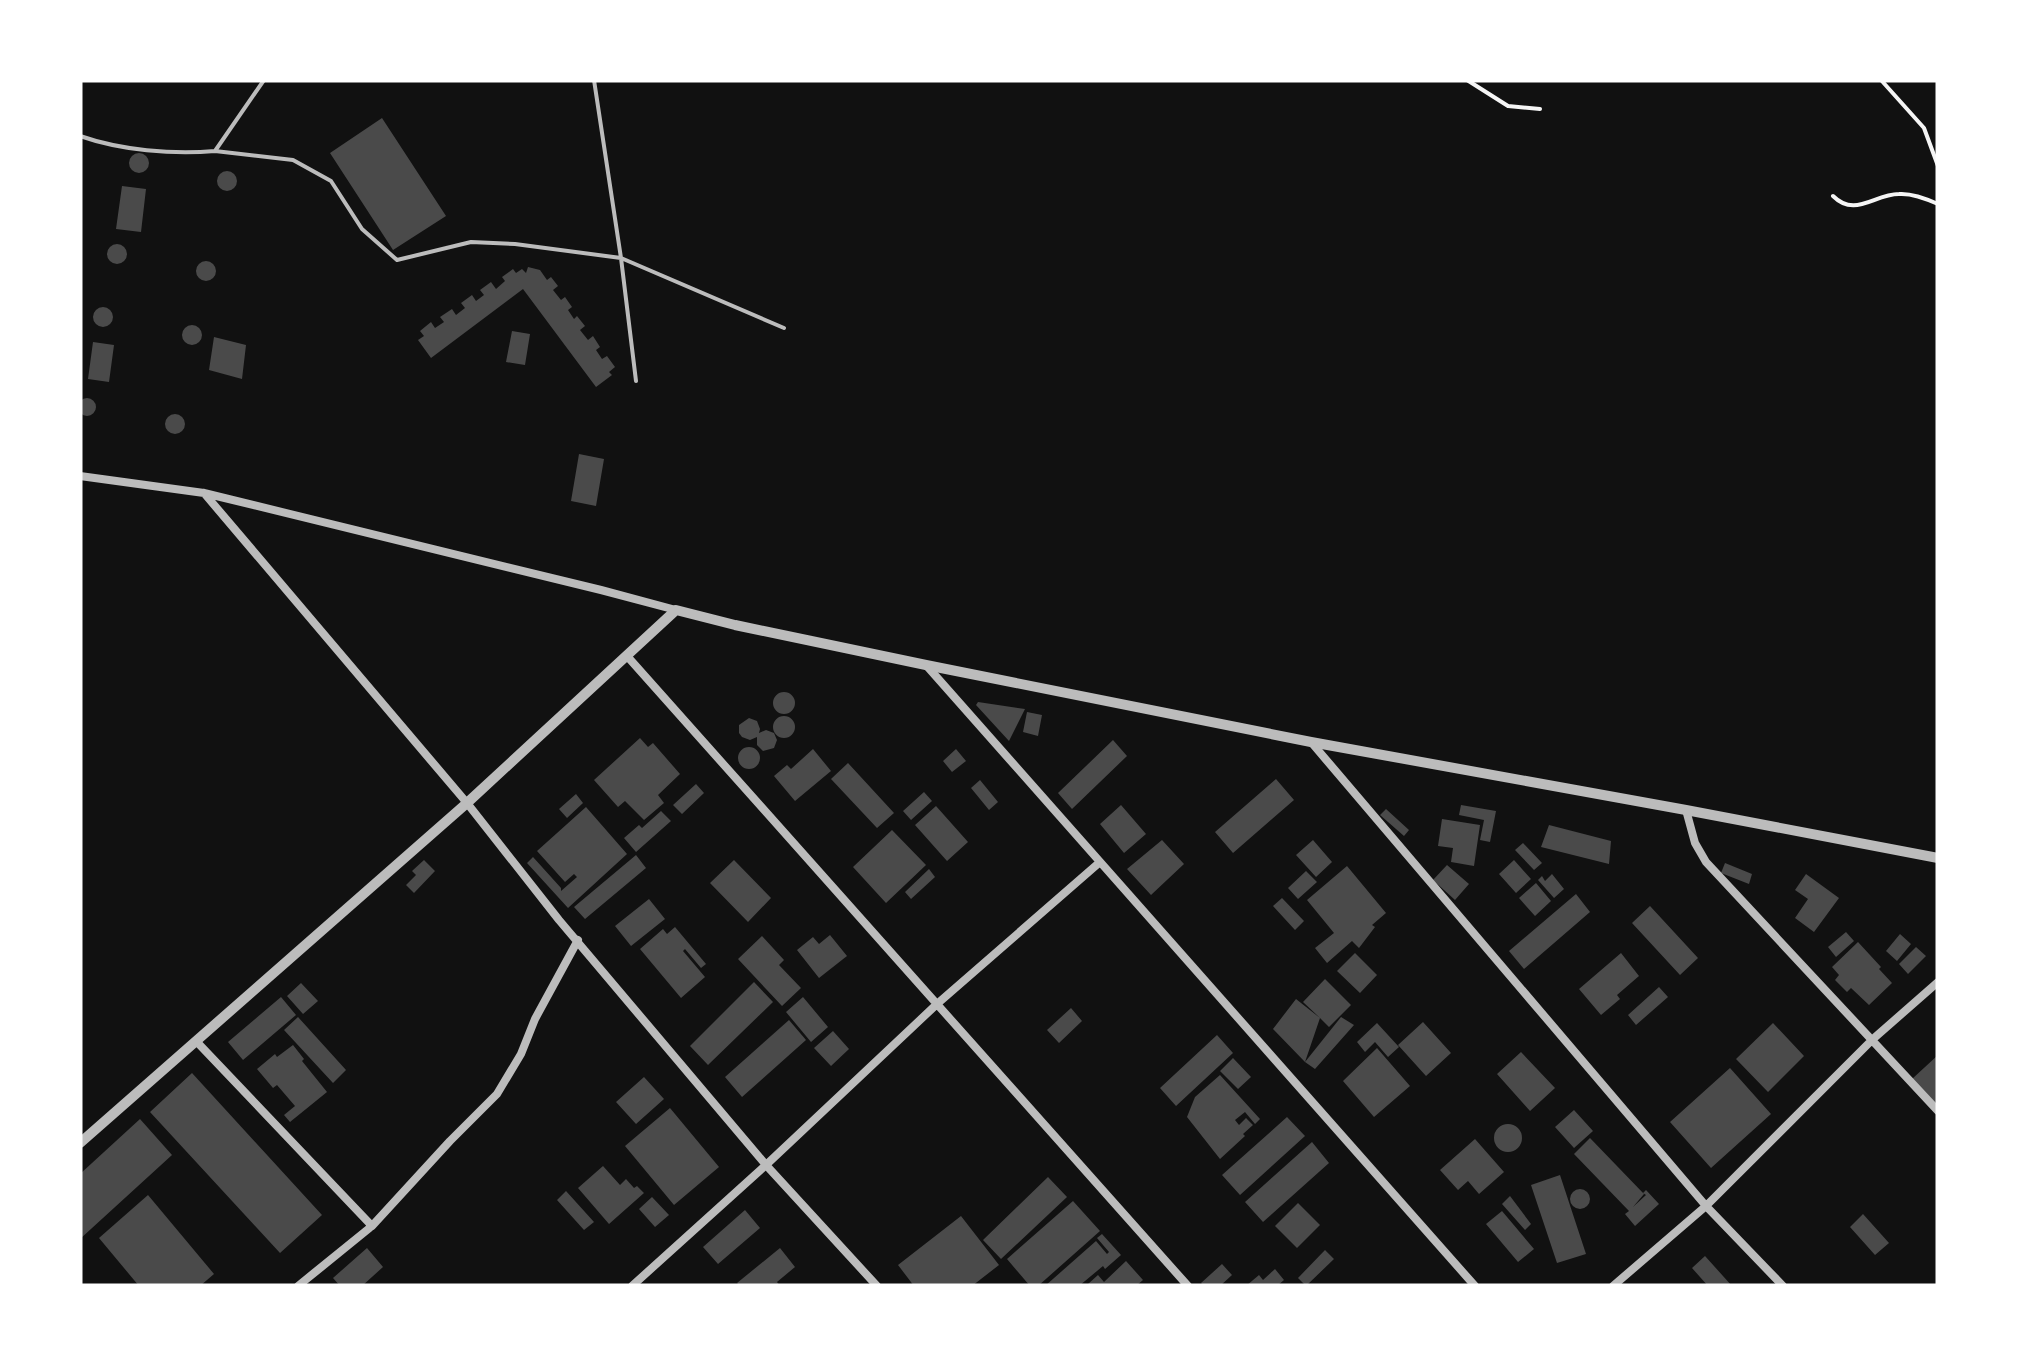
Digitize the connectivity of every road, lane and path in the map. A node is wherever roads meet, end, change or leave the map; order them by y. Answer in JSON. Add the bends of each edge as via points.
{"nodes":[{"id":1,"x":264,"y":80,"type":"edge"},
{"id":2,"x":594,"y":80,"type":"edge"},
{"id":3,"x":1467,"y":80,"type":"edge"},
{"id":4,"x":1881,"y":80,"type":"edge"},
{"id":5,"x":1540,"y":109,"type":"dead end"},
{"id":6,"x":80,"y":136,"type":"edge"},
{"id":7,"x":215,"y":152,"type":"junction"},
{"id":8,"x":1938,"y":166,"type":"edge"},
{"id":9,"x":1832,"y":196,"type":"dead end"},
{"id":10,"x":1938,"y":204,"type":"edge"},
{"id":11,"x":622,"y":258,"type":"junction"},
{"id":12,"x":784,"y":328,"type":"dead end"},
{"id":13,"x":636,"y":381,"type":"dead end"},
{"id":14,"x":80,"y":476,"type":"edge"},
{"id":15,"x":204,"y":493,"type":"junction"},
{"id":16,"x":676,"y":610,"type":"junction"},
{"id":17,"x":627,"y":656,"type":"junction"},
{"id":18,"x":926,"y":665,"type":"junction"},
{"id":19,"x":1311,"y":742,"type":"junction"},
{"id":20,"x":466,"y":803,"type":"junction"},
{"id":21,"x":1686,"y":810,"type":"junction"},
{"id":22,"x":1938,"y":858,"type":"edge"},
{"id":23,"x":1100,"y":862,"type":"junction"},
{"id":24,"x":578,"y":940,"type":"junction"},
{"id":25,"x":1938,"y":982,"type":"edge"},
{"id":26,"x":937,"y":1004,"type":"junction"},
{"id":27,"x":1873,"y":1039,"type":"junction"},
{"id":28,"x":196,"y":1041,"type":"junction"},
{"id":29,"x":1938,"y":1112,"type":"edge"},
{"id":30,"x":80,"y":1142,"type":"edge"},
{"id":31,"x":766,"y":1165,"type":"junction"},
{"id":32,"x":1706,"y":1206,"type":"junction"},
{"id":33,"x":372,"y":1226,"type":"junction"},
{"id":34,"x":298,"y":1286,"type":"edge"},
{"id":35,"x":632,"y":1286,"type":"edge"},
{"id":36,"x":877,"y":1286,"type":"edge"},
{"id":37,"x":1188,"y":1286,"type":"edge"},
{"id":38,"x":1476,"y":1286,"type":"edge"},
{"id":39,"x":1612,"y":1286,"type":"edge"},
{"id":40,"x":1782,"y":1286,"type":"edge"}],
"edges":[{"from":1,"to":7,"type":"lane"},
{"from":2,"to":11,"type":"lane"},
{"from":3,"to":5,"type":"path","via":[[1508,106]]},
{"from":4,"to":8,"type":"path","via":[[1924,128]]},
{"from":6,"to":7,"type":"lane","via":[[184,154]]},
{"from":7,"to":11,"type":"lane","via":[[293,160],[331,181],[362,229],[397,260],[471,242]]},
{"from":9,"to":10,"type":"path","via":[[1856,208],[1898,193]]},
{"from":11,"to":12,"type":"lane"},
{"from":11,"to":13,"type":"lane"},
{"from":14,"to":15,"type":"street"},
{"from":15,"to":16,"type":"street"},
{"from":15,"to":20,"type":"street"},
{"from":16,"to":17,"type":"street"},
{"from":16,"to":18,"type":"street"},
{"from":17,"to":20,"type":"street"},
{"from":17,"to":26,"type":"street"},
{"from":18,"to":19,"type":"street"},
{"from":18,"to":23,"type":"street"},
{"from":19,"to":21,"type":"street"},
{"from":19,"to":32,"type":"street"},
{"from":20,"to":24,"type":"street"},
{"from":20,"to":28,"type":"street"},
{"from":21,"to":22,"type":"street"},
{"from":21,"to":27,"type":"street","via":[[1706,862]]},
{"from":23,"to":26,"type":"street"},
{"from":23,"to":38,"type":"street"},
{"from":24,"to":31,"type":"street"},
{"from":24,"to":33,"type":"street","via":[[497,1094]]},
{"from":25,"to":27,"type":"street"},
{"from":26,"to":31,"type":"street"},
{"from":26,"to":37,"type":"street"},
{"from":27,"to":29,"type":"street"},
{"from":27,"to":32,"type":"street"},
{"from":28,"to":30,"type":"street"},
{"from":28,"to":33,"type":"street"},
{"from":31,"to":35,"type":"street"},
{"from":31,"to":36,"type":"street"},
{"from":32,"to":39,"type":"street"},
{"from":32,"to":40,"type":"street"},
{"from":33,"to":34,"type":"street"}]}
